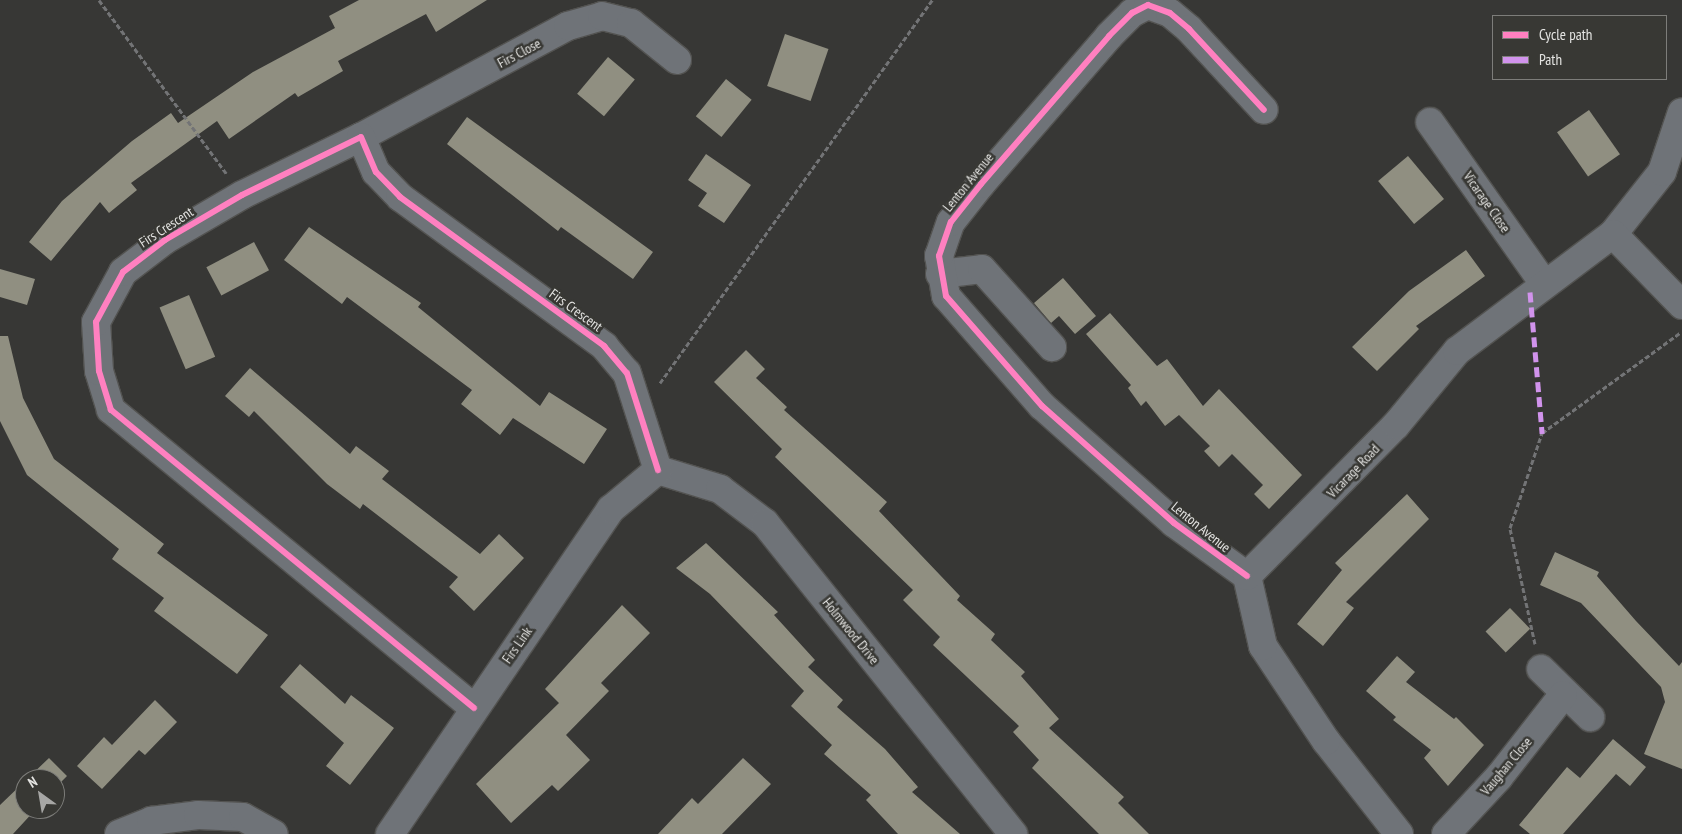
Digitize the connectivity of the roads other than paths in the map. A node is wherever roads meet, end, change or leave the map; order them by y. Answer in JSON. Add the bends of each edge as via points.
{"nodes":[{"id":1,"x":677,"y":60,"type":"dead end"},
{"id":2,"x":1264,"y":110,"type":"dead end"},
{"id":3,"x":1682,"y":112,"type":"edge"},
{"id":4,"x":1430,"y":122,"type":"dead end"},
{"id":5,"x":361,"y":137,"type":"junction"},
{"id":6,"x":1613,"y":234,"type":"junction"},
{"id":7,"x":940,"y":274,"type":"junction"},
{"id":8,"x":1543,"y":282,"type":"junction"},
{"id":9,"x":1682,"y":305,"type":"edge"},
{"id":10,"x":1052,"y":346,"type":"dead end"},
{"id":11,"x":658,"y":470,"type":"junction"},
{"id":12,"x":1247,"y":576,"type":"junction"},
{"id":13,"x":1541,"y":668,"type":"road end"},
{"id":14,"x":1563,"y":695,"type":"junction"},
{"id":15,"x":474,"y":708,"type":"junction"},
{"id":16,"x":1590,"y":717,"type":"dead end"},
{"id":17,"x":119,"y":834,"type":"edge"},
{"id":18,"x":274,"y":834,"type":"edge"},
{"id":19,"x":390,"y":834,"type":"edge"},
{"id":20,"x":1013,"y":834,"type":"edge"},
{"id":21,"x":1399,"y":834,"type":"edge"},
{"id":22,"x":1446,"y":834,"type":"edge"}],
"edges":[{"from":1,"to":5,"type":"street","name":"Firs Close","via":[[632,23],[602,16],[568,26]]},
{"from":2,"to":7,"type":"street","name":"Lenton Avenue","via":[[1170,13],[1148,6],[1132,13],[951,222],[942,240]]},
{"from":3,"to":6,"type":"street","name":"Vicarage Road","via":[[1662,172]]},
{"from":4,"to":8,"type":"street","name":"Vicarage Close"},
{"from":5,"to":11,"type":"street","name":"Firs Crescent","via":[[376,172],[400,198],[604,346],[627,373]]},
{"from":5,"to":15,"type":"street","name":"Firs Crescent","via":[[242,195],[165,240],[123,272],[96,322],[98,371],[111,410]]},
{"from":6,"to":8,"type":"street","name":"Vicarage Road"},
{"from":6,"to":9,"type":"street"},
{"from":7,"to":10,"type":"street","via":[[982,269]]},
{"from":7,"to":12,"type":"street","name":"Lenton Avenue","via":[[946,296],[960,316],[1062,427],[1215,557]]},
{"from":8,"to":12,"type":"street","name":"Vicarage Road","via":[[1457,351],[1396,425]]},
{"from":11,"to":15,"type":"street","name":"Firs Link","via":[[611,509]]},
{"from":11,"to":20,"type":"street","name":"Holmwood Drive","via":[[720,489],[765,523]]},
{"from":12,"to":21,"type":"street","via":[[1263,646],[1326,741]]},
{"from":13,"to":14,"type":"street"},
{"from":14,"to":16,"type":"street"},
{"from":14,"to":22,"type":"street","name":"Vaughan Close","via":[[1499,777]]},
{"from":15,"to":19,"type":"street","name":"Firs Link"},
{"from":17,"to":18,"type":"street","via":[[150,821],[198,815],[243,817]]}]}
